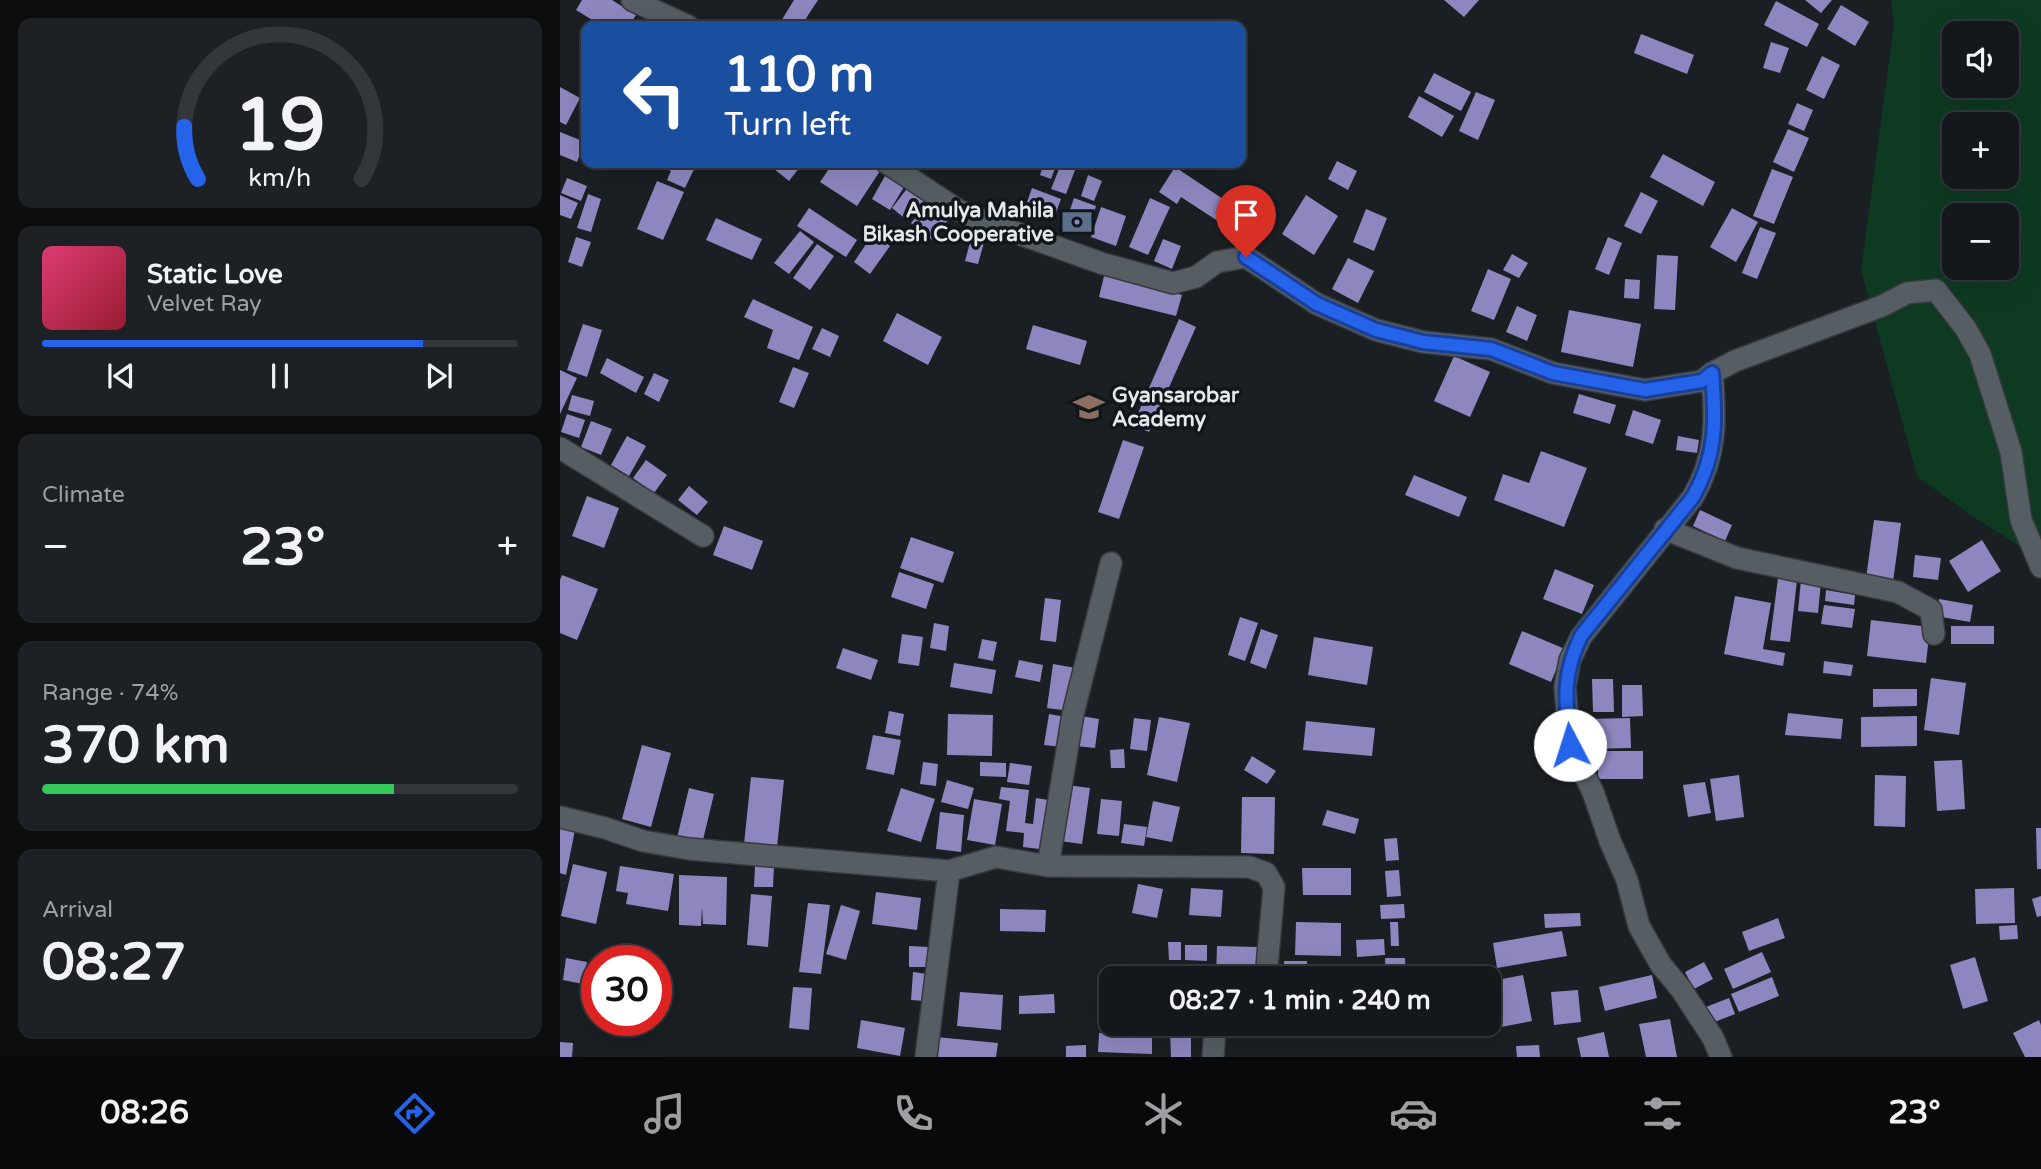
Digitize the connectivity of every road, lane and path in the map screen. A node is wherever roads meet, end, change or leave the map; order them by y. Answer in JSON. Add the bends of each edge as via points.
{"nodes":[{"id":1,"x":632,"y":0,"type":"edge"},
{"id":2,"x":677,"y":21,"type":"edge"},
{"id":3,"x":895,"y":168,"type":"edge"},
{"id":4,"x":1712,"y":373,"type":"junction"},
{"id":5,"x":560,"y":448,"type":"edge"},
{"id":6,"x":1665,"y":529,"type":"junction"},
{"id":7,"x":703,"y":536,"type":"dead end"},
{"id":8,"x":1111,"y":563,"type":"dead end"},
{"id":9,"x":2041,"y":568,"type":"edge"},
{"id":10,"x":1934,"y":634,"type":"dead end"},
{"id":11,"x":560,"y":817,"type":"edge"},
{"id":12,"x":1048,"y":866,"type":"junction"},
{"id":13,"x":949,"y":871,"type":"junction"},
{"id":14,"x":1267,"y":966,"type":"edge"},
{"id":15,"x":1214,"y":1036,"type":"edge"},
{"id":16,"x":926,"y":1057,"type":"edge"},
{"id":17,"x":1213,"y":1057,"type":"edge"},
{"id":18,"x":1721,"y":1057,"type":"edge"}],
"edges":[{"from":1,"to":2,"type":"street"},
{"from":3,"to":4,"type":"street","via":[[958,210],[986,222],[1173,283],[1196,277],[1217,262],[1246,257],[1317,304],[1376,330],[1423,342],[1491,349],[1553,373],[1645,390],[1702,381]]},
{"from":4,"to":6,"type":"street","via":[[1716,420],[1706,474]]},
{"from":4,"to":9,"type":"street","via":[[1906,293],[1936,290],[1980,354],[2011,452],[2021,520]]},
{"from":5,"to":7,"type":"street"},
{"from":6,"to":10,"type":"street","via":[[1737,558],[1898,592],[1931,610]]},
{"from":6,"to":18,"type":"street","via":[[1581,636],[1570,660],[1565,687],[1570,745],[1628,880],[1639,926]]},
{"from":8,"to":12,"type":"street","via":[[1073,714]]},
{"from":11,"to":13,"type":"street","via":[[689,849]]},
{"from":12,"to":13,"type":"street","via":[[996,857]]},
{"from":12,"to":14,"type":"street","via":[[1249,867],[1266,873],[1274,887]]},
{"from":13,"to":16,"type":"street"},
{"from":15,"to":17,"type":"street"}]}
